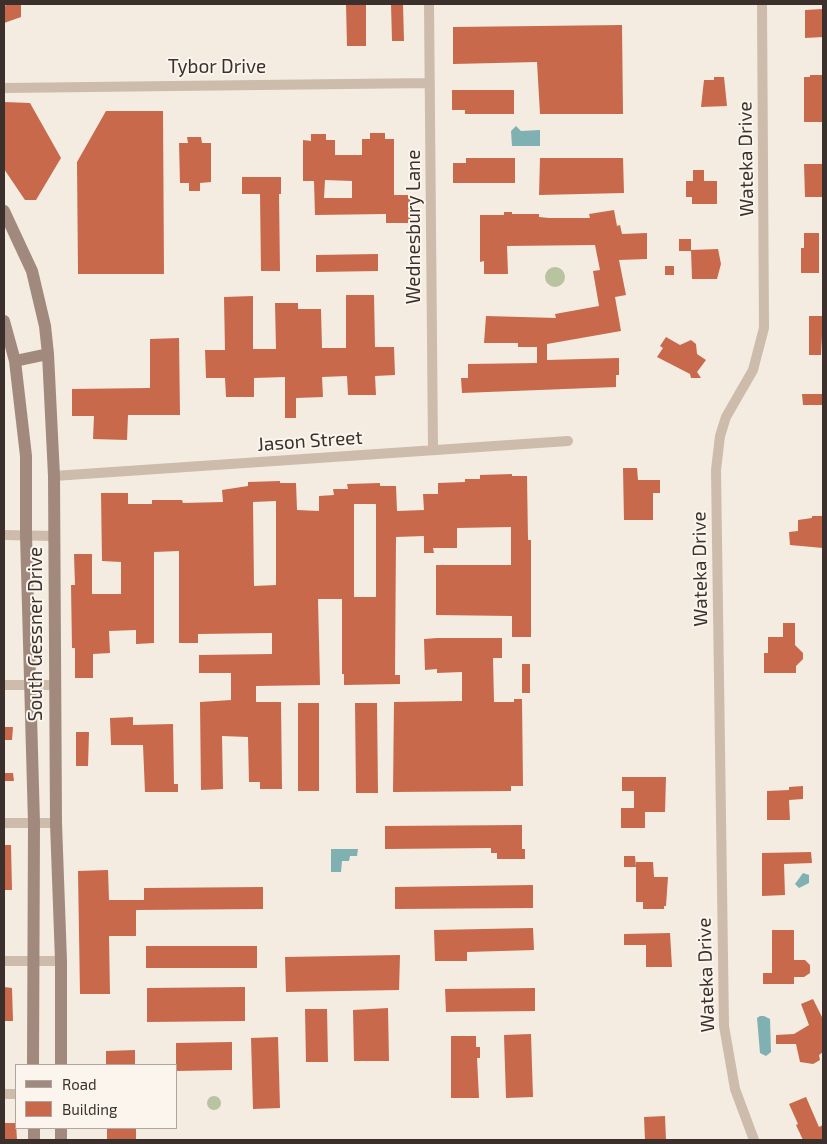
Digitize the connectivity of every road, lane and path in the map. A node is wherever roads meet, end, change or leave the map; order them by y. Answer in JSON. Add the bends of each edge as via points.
{"nodes":[{"id":1,"x":429,"y":4,"type":"edge"},
{"id":2,"x":762,"y":4,"type":"edge"},
{"id":3,"x":430,"y":83,"type":"junction"},
{"id":4,"x":4,"y":88,"type":"edge"},
{"id":5,"x":6,"y":219,"type":"edge"},
{"id":6,"x":4,"y":321,"type":"edge"},
{"id":7,"x":48,"y":354,"type":"junction"},
{"id":8,"x":15,"y":361,"type":"junction"},
{"id":9,"x":568,"y":441,"type":"dead end"},
{"id":10,"x":433,"y":450,"type":"junction"},
{"id":11,"x":54,"y":476,"type":"junction"},
{"id":12,"x":4,"y":535,"type":"edge"},
{"id":13,"x":26,"y":535,"type":"junction"},
{"id":14,"x":54,"y":536,"type":"junction"},
{"id":15,"x":4,"y":685,"type":"edge"},
{"id":16,"x":30,"y":685,"type":"junction"},
{"id":17,"x":55,"y":685,"type":"junction"},
{"id":18,"x":56,"y":822,"type":"junction"},
{"id":19,"x":4,"y":823,"type":"edge"},
{"id":20,"x":34,"y":823,"type":"junction"},
{"id":21,"x":4,"y":961,"type":"edge"},
{"id":22,"x":32,"y":961,"type":"junction"},
{"id":23,"x":61,"y":961,"type":"junction"},
{"id":24,"x":34,"y":1064,"type":"edge"},
{"id":25,"x":61,"y":1064,"type":"edge"},
{"id":26,"x":754,"y":1140,"type":"edge"}],
"edges":[{"from":1,"to":3,"type":"street","name":"Wednesbury Lane"},
{"from":2,"to":26,"type":"street","name":"Wateka Drive","via":[[764,328],[752,370],[726,417],[716,470],[724,1026],[735,1089]]},
{"from":3,"to":4,"type":"street","name":"Tybor Drive"},
{"from":3,"to":10,"type":"street","name":"Wednesbury Lane"},
{"from":5,"to":7,"type":"main road","name":"South Gessner Drive","via":[[36,286]]},
{"from":6,"to":8,"type":"main road","name":"South Gessner Drive"},
{"from":7,"to":8,"type":"main road"},
{"from":7,"to":11,"type":"main road","name":"South Gessner Drive"},
{"from":8,"to":13,"type":"main road","name":"South Gessner Drive","via":[[26,456]]},
{"from":9,"to":10,"type":"street","name":"Jason Street"},
{"from":10,"to":11,"type":"street","name":"Jason Street"},
{"from":11,"to":14,"type":"main road","name":"South Gessner Drive"},
{"from":12,"to":13,"type":"street"},
{"from":13,"to":14,"type":"street"},
{"from":13,"to":16,"type":"main road","name":"South Gessner Drive"},
{"from":14,"to":17,"type":"main road","name":"South Gessner Drive"},
{"from":15,"to":16,"type":"street"},
{"from":16,"to":17,"type":"street"},
{"from":16,"to":20,"type":"main road","name":"South Gessner Drive"},
{"from":17,"to":18,"type":"main road","name":"South Gessner Drive"},
{"from":18,"to":20,"type":"street"},
{"from":18,"to":23,"type":"main road","name":"South Gessner Drive"},
{"from":19,"to":20,"type":"street"},
{"from":20,"to":22,"type":"main road","name":"South Gessner Drive"},
{"from":21,"to":22,"type":"street"},
{"from":22,"to":23,"type":"street"},
{"from":22,"to":24,"type":"main road","name":"South Gessner Drive"},
{"from":23,"to":25,"type":"main road","name":"South Gessner Drive"}]}
